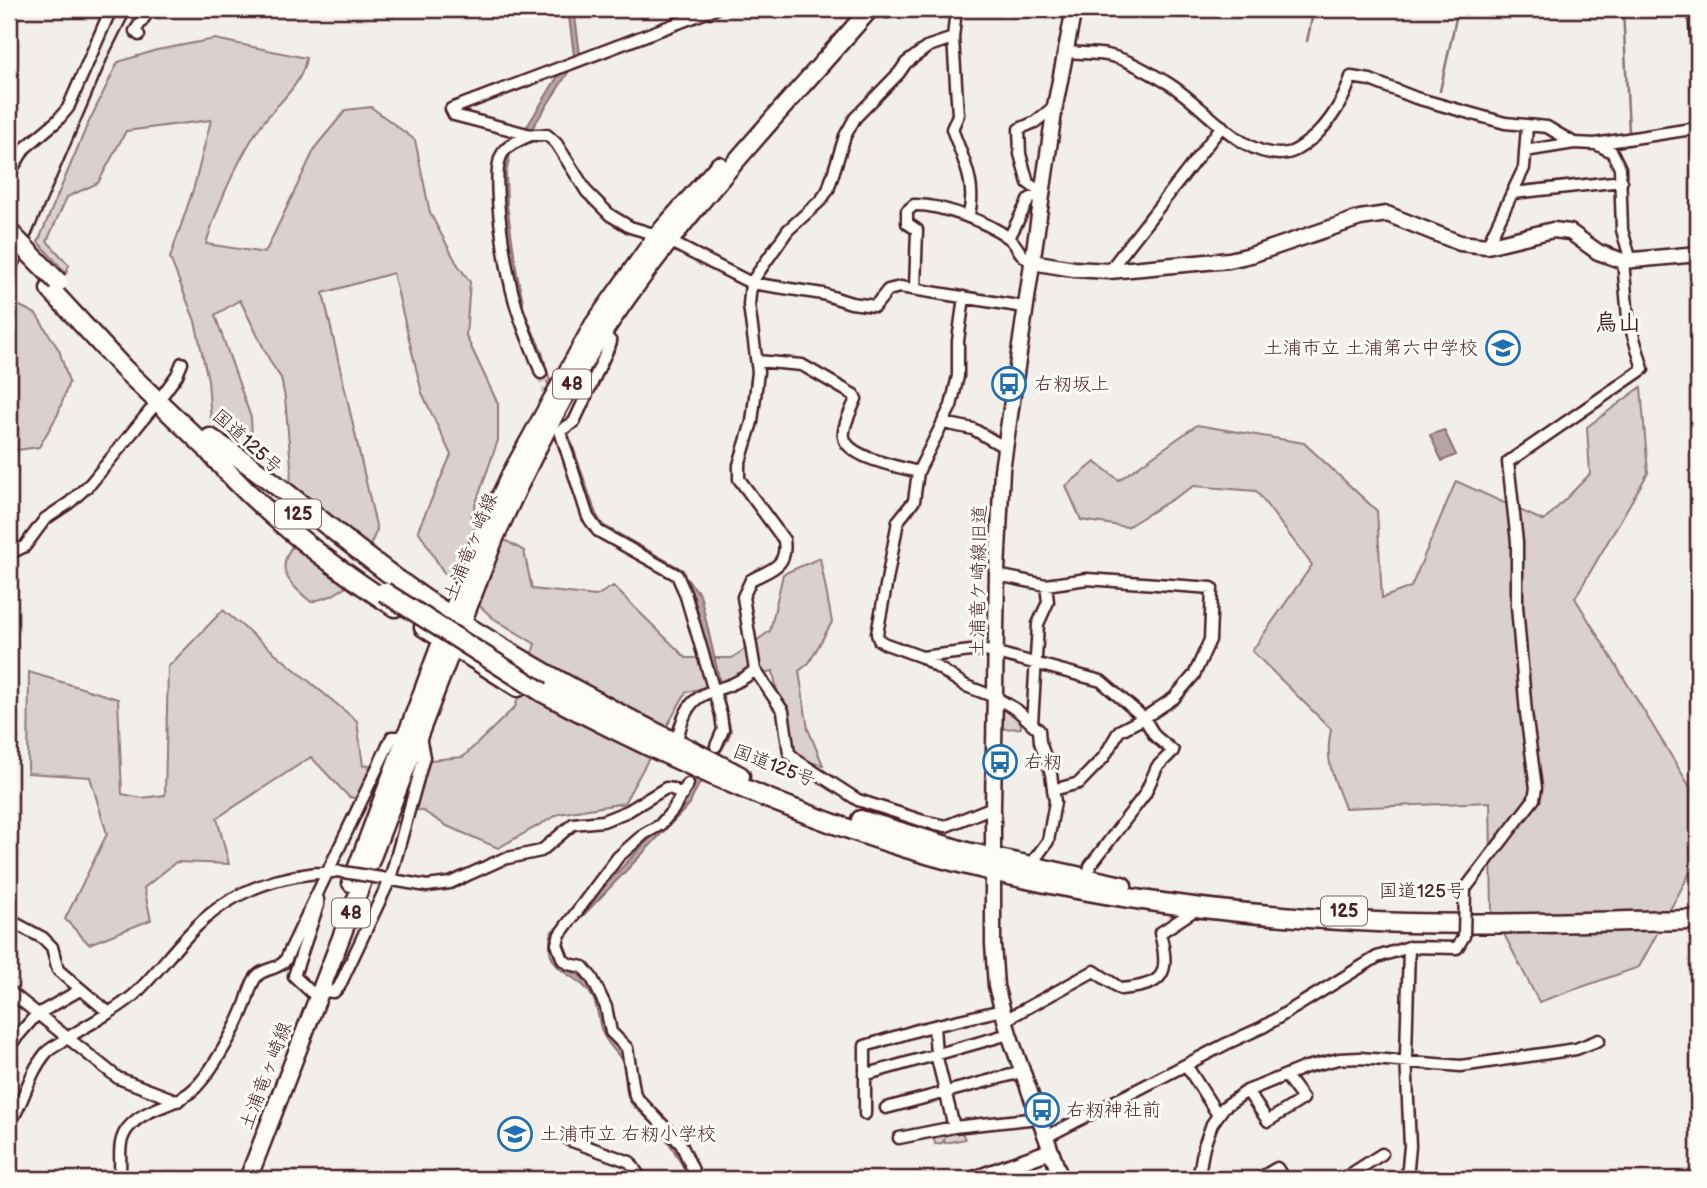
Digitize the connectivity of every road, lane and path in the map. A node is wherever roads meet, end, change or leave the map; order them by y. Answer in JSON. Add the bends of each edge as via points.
{"nodes":[{"id":1,"x":111,"y":9,"type":"edge"},
{"id":2,"x":150,"y":9,"type":"edge"},
{"id":3,"x":715,"y":9,"type":"edge"},
{"id":4,"x":856,"y":9,"type":"edge"},
{"id":5,"x":870,"y":9,"type":"edge"},
{"id":6,"x":956,"y":9,"type":"edge"},
{"id":7,"x":1074,"y":9,"type":"edge"},
{"id":8,"x":1694,"y":9,"type":"edge"},
{"id":9,"x":139,"y":35,"type":"dead end"},
{"id":10,"x":953,"y":38,"type":"junction"},
{"id":11,"x":1064,"y":52,"type":"junction"},
{"id":12,"x":1698,"y":69,"type":"edge"},
{"id":13,"x":1055,"y":106,"type":"junction"},
{"id":14,"x":1222,"y":126,"type":"junction"},
{"id":15,"x":1527,"y":126,"type":"junction"},
{"id":16,"x":1698,"y":128,"type":"edge"},
{"id":17,"x":531,"y":135,"type":"junction"},
{"id":18,"x":1574,"y":143,"type":"junction"},
{"id":19,"x":1595,"y":144,"type":"junction"},
{"id":20,"x":1525,"y":151,"type":"junction"},
{"id":21,"x":9,"y":174,"type":"edge"},
{"id":22,"x":1622,"y":181,"type":"junction"},
{"id":23,"x":1042,"y":192,"type":"junction"},
{"id":24,"x":1513,"y":193,"type":"junction"},
{"id":25,"x":968,"y":217,"type":"junction"},
{"id":26,"x":9,"y":232,"type":"edge"},
{"id":27,"x":1009,"y":238,"type":"junction"},
{"id":28,"x":663,"y":239,"type":"junction"},
{"id":29,"x":9,"y":246,"type":"edge"},
{"id":30,"x":1487,"y":246,"type":"junction"},
{"id":31,"x":1698,"y":254,"type":"edge"},
{"id":32,"x":1627,"y":261,"type":"junction"},
{"id":33,"x":1032,"y":262,"type":"junction"},
{"id":34,"x":1109,"y":271,"type":"junction"},
{"id":35,"x":751,"y":283,"type":"junction"},
{"id":36,"x":54,"y":286,"type":"junction"},
{"id":37,"x":915,"y":288,"type":"junction"},
{"id":38,"x":964,"y":297,"type":"junction"},
{"id":39,"x":1024,"y":307,"type":"junction"},
{"id":40,"x":604,"y":332,"type":"junction"},
{"id":41,"x":757,"y":361,"type":"junction"},
{"id":42,"x":182,"y":363,"type":"dead end"},
{"id":43,"x":541,"y":373,"type":"tunnel mouth"},
{"id":44,"x":161,"y":397,"type":"junction"},
{"id":45,"x":944,"y":423,"type":"junction"},
{"id":46,"x":209,"y":444,"type":"junction"},
{"id":47,"x":1004,"y":446,"type":"junction"},
{"id":48,"x":918,"y":472,"type":"junction"},
{"id":49,"x":9,"y":554,"type":"edge"},
{"id":50,"x":997,"y":575,"type":"junction"},
{"id":51,"x":1046,"y":585,"type":"junction"},
{"id":52,"x":457,"y":620,"type":"junction"},
{"id":53,"x":448,"y":643,"type":"junction"},
{"id":54,"x":997,"y":653,"type":"junction"},
{"id":55,"x":922,"y":657,"type":"junction"},
{"id":56,"x":1038,"y":664,"type":"junction"},
{"id":57,"x":755,"y":670,"type":"junction"},
{"id":58,"x":713,"y":690,"type":"junction"},
{"id":59,"x":995,"y":697,"type":"junction"},
{"id":60,"x":1144,"y":718,"type":"junction"},
{"id":61,"x":1032,"y":724,"type":"junction"},
{"id":62,"x":412,"y":737,"type":"junction"},
{"id":63,"x":677,"y":741,"type":"junction"},
{"id":64,"x":716,"y":746,"type":"dead end"},
{"id":65,"x":741,"y":782,"type":"junction"},
{"id":66,"x":688,"y":784,"type":"dead end"},
{"id":67,"x":1053,"y":790,"type":"junction"},
{"id":68,"x":682,"y":796,"type":"junction"},
{"id":69,"x":993,"y":807,"type":"junction"},
{"id":70,"x":993,"y":864,"type":"junction"},
{"id":71,"x":1029,"y":867,"type":"junction"},
{"id":72,"x":333,"y":872,"type":"junction"},
{"id":73,"x":386,"y":878,"type":"junction"},
{"id":74,"x":1088,"y":880,"type":"junction"},
{"id":75,"x":317,"y":893,"type":"junction"},
{"id":76,"x":1198,"y":908,"type":"junction"},
{"id":77,"x":1698,"y":910,"type":"edge"},
{"id":78,"x":9,"y":920,"type":"edge"},
{"id":79,"x":1698,"y":920,"type":"edge"},
{"id":80,"x":1409,"y":947,"type":"junction"},
{"id":81,"x":80,"y":990,"type":"junction"},
{"id":82,"x":9,"y":991,"type":"edge"},
{"id":83,"x":316,"y":991,"type":"junction"},
{"id":84,"x":108,"y":1012,"type":"junction"},
{"id":85,"x":36,"y":1015,"type":"junction"},
{"id":86,"x":1005,"y":1021,"type":"junction"},
{"id":87,"x":934,"y":1026,"type":"junction"},
{"id":88,"x":68,"y":1038,"type":"junction"},
{"id":89,"x":1599,"y":1040,"type":"dead end"},
{"id":90,"x":9,"y":1046,"type":"edge"},
{"id":91,"x":936,"y":1054,"type":"junction"},
{"id":92,"x":1406,"y":1063,"type":"junction"},
{"id":93,"x":1186,"y":1065,"type":"junction"},
{"id":94,"x":1022,"y":1072,"type":"junction"},
{"id":95,"x":864,"y":1074,"type":"junction"},
{"id":96,"x":1286,"y":1076,"type":"junction"},
{"id":97,"x":1247,"y":1091,"type":"junction"},
{"id":98,"x":946,"y":1093,"type":"junction"},
{"id":99,"x":179,"y":1101,"type":"junction"},
{"id":100,"x":9,"y":1105,"type":"edge"},
{"id":101,"x":886,"y":1108,"type":"dead end"},
{"id":102,"x":18,"y":1111,"type":"junction"},
{"id":103,"x":865,"y":1114,"type":"dead end"},
{"id":104,"x":1218,"y":1115,"type":"junction"},
{"id":105,"x":1038,"y":1118,"type":"junction"},
{"id":106,"x":9,"y":1124,"type":"edge"},
{"id":107,"x":954,"y":1127,"type":"junction"},
{"id":108,"x":899,"y":1138,"type":"dead end"},
{"id":109,"x":569,"y":1140,"type":"dead end"},
{"id":110,"x":1048,"y":1144,"type":"junction"},
{"id":111,"x":1382,"y":1154,"type":"dead end"},
{"id":112,"x":1201,"y":1177,"type":"edge"},
{"id":113,"x":119,"y":1179,"type":"edge"},
{"id":114,"x":237,"y":1179,"type":"edge"},
{"id":115,"x":248,"y":1179,"type":"edge"},
{"id":116,"x":641,"y":1179,"type":"edge"},
{"id":117,"x":697,"y":1179,"type":"edge"},
{"id":118,"x":976,"y":1179,"type":"edge"},
{"id":119,"x":1061,"y":1179,"type":"edge"},
{"id":120,"x":1258,"y":1179,"type":"edge"},
{"id":121,"x":1284,"y":1179,"type":"edge"},
{"id":122,"x":1343,"y":1179,"type":"edge"},
{"id":123,"x":1407,"y":1179,"type":"edge"}],
"edges":[{"from":1,"to":21,"type":"street","via":[[68,108],[25,148]]},
{"from":2,"to":9,"type":"street","via":[[135,31]]},
{"from":3,"to":17,"type":"street","via":[[451,109],[454,115]]},
{"from":4,"to":28,"type":"main road","name":"土浦竜ヶ崎線","number":"48"},
{"from":5,"to":28,"type":"main road","name":"土浦竜ヶ崎線","number":"48"},
{"from":6,"to":10,"type":"street"},
{"from":7,"to":11,"type":"street","name":"土浦竜ケ崎線旧道"},
{"from":8,"to":12,"type":"street"},
{"from":10,"to":25,"type":"street","via":[[958,115],[952,130],[971,184]]},
{"from":10,"to":35,"type":"street","via":[[929,46],[906,63],[855,118],[828,190],[788,230]]},
{"from":11,"to":13,"type":"street","name":"土浦竜ケ崎線旧道"},
{"from":11,"to":14,"type":"street","via":[[1108,55],[1128,62],[1168,83]]},
{"from":13,"to":23,"type":"street","name":"土浦竜ケ崎線旧道"},
{"from":13,"to":23,"type":"street","via":[[1019,129],[1028,183]]},
{"from":14,"to":15,"type":"street","via":[[1253,148],[1290,153],[1319,132],[1346,93],[1351,77]]},
{"from":14,"to":34,"type":"street"},
{"from":15,"to":18,"type":"street","via":[[1547,127]]},
{"from":15,"to":20,"type":"street"},
{"from":16,"to":19,"type":"street"},
{"from":17,"to":28,"type":"street","via":[[547,135],[556,143],[587,192],[610,215]]},
{"from":17,"to":43,"type":"street","via":[[507,148],[500,158],[498,184],[515,302]]},
{"from":18,"to":19,"type":"street"},
{"from":18,"to":20,"type":"street"},
{"from":19,"to":22,"type":"street","via":[[1612,152]]},
{"from":20,"to":24,"type":"street","via":[[1524,168]]},
{"from":22,"to":24,"type":"street"},
{"from":22,"to":32,"type":"street"},
{"from":23,"to":27,"type":"street","via":[[1030,199]]},
{"from":23,"to":33,"type":"street","name":"土浦竜ケ崎線旧道"},
{"from":24,"to":30,"type":"street"},
{"from":25,"to":27,"type":"street"},
{"from":25,"to":37,"type":"street","via":[[926,205],[914,205],[907,211],[907,223],[917,230]]},
{"from":26,"to":36,"type":"highway","name":"国道125号","number":"125","bridge":true},
{"from":27,"to":33,"type":"street","via":[[1021,256]]},
{"from":28,"to":35,"type":"street"},
{"from":28,"to":40,"type":"main road","name":"土浦竜ヶ崎線","number":"48"},
{"from":28,"to":52,"type":"main road","name":"土浦竜ヶ崎線","number":"48","via":[[593,325],[517,461],[482,535]]},
{"from":29,"to":36,"type":"highway","name":"国道125号","number":"125"},
{"from":30,"to":32,"type":"street","via":[[1553,230],[1570,232],[1598,252]]},
{"from":30,"to":34,"type":"street","via":[[1460,243],[1387,214],[1360,218],[1229,260]]},
{"from":31,"to":32,"type":"street"},
{"from":32,"to":80,"type":"street","bridge":true,"via":[[1628,318],[1643,369],[1508,462],[1534,799],[1465,889],[1464,936],[1457,948]]},
{"from":33,"to":34,"type":"street"},
{"from":33,"to":39,"type":"street","name":"土浦竜ケ崎線旧道"},
{"from":35,"to":37,"type":"street","via":[[875,306],[888,290]]},
{"from":35,"to":41,"type":"street","via":[[749,304]]},
{"from":36,"to":44,"type":"highway","name":"国道125号","number":"125"},
{"from":37,"to":38,"type":"street"},
{"from":38,"to":39,"type":"street"},
{"from":38,"to":45,"type":"street","via":[[958,376]]},
{"from":39,"to":47,"type":"street","name":"土浦竜ケ崎線旧道"},
{"from":40,"to":52,"type":"main road","name":"土浦竜ヶ崎線","number":"48","via":[[518,488]]},
{"from":40,"to":58,"type":"street","via":[[611,342],[574,422],[560,431],[588,517],[598,531],[677,575]]},
{"from":41,"to":48,"type":"street","via":[[802,365],[855,396],[843,433],[846,443],[866,458]]},
{"from":41,"to":57,"type":"street","via":[[756,399],[739,479],[784,540],[786,553],[779,565],[751,580],[743,597]]},
{"from":42,"to":44,"type":"street"},
{"from":44,"to":46,"type":"highway","name":"国道125号","number":"125"},
{"from":44,"to":49,"type":"street","via":[[91,483],[45,519],[25,546]]},
{"from":45,"to":47,"type":"street","via":[[973,429]]},
{"from":45,"to":48,"type":"street"},
{"from":46,"to":52,"type":"highway","via":[[250,464],[395,579]]},
{"from":46,"to":53,"type":"highway","via":[[235,482],[269,513]]},
{"from":46,"to":65,"type":"highway","name":"国道125号","number":"125","via":[[387,587],[545,687]]},
{"from":47,"to":50,"type":"street","name":"土浦竜ケ崎線旧道"},
{"from":48,"to":55,"type":"street","via":[[914,501],[898,521],[877,634],[886,644]]},
{"from":50,"to":51,"type":"street"},
{"from":50,"to":54,"type":"street","name":"土浦竜ケ崎線旧道"},
{"from":51,"to":56,"type":"street","via":[[1048,601],[1038,624]]},
{"from":51,"to":60,"type":"street","via":[[1087,579],[1212,588],[1210,640],[1194,675],[1174,698]]},
{"from":52,"to":53,"type":"main road","name":"土浦竜ヶ崎線","number":"48"},
{"from":52,"to":63,"type":"highway","via":[[600,704]]},
{"from":53,"to":62,"type":"main road","name":"土浦竜ヶ崎線","number":"48"},
{"from":53,"to":65,"type":"highway","via":[[633,748],[673,766]]},
{"from":54,"to":55,"type":"street","via":[[979,650]]},
{"from":54,"to":56,"type":"street"},
{"from":54,"to":59,"type":"street","name":"土浦竜ケ崎線旧道"},
{"from":55,"to":59,"type":"street","via":[[966,686]]},
{"from":56,"to":60,"type":"street","via":[[1101,681]]},
{"from":56,"to":61,"type":"street"},
{"from":57,"to":58,"type":"street","via":[[743,680]]},
{"from":57,"to":69,"type":"street","via":[[783,711],[789,753],[858,800],[946,826]]},
{"from":58,"to":63,"type":"street","via":[[688,706]]},
{"from":58,"to":64,"type":"street","via":[[723,730]]},
{"from":59,"to":61,"type":"street"},
{"from":59,"to":69,"type":"street","name":"土浦竜ケ崎線旧道"},
{"from":60,"to":67,"type":"street","via":[[1119,731],[1104,757],[1079,783]]},
{"from":60,"to":74,"type":"street","via":[[1155,736],[1173,751],[1157,767],[1145,794],[1090,866]]},
{"from":61,"to":67,"type":"street","via":[[1039,730]]},
{"from":62,"to":72,"type":"street","via":[[392,737]]},
{"from":62,"to":73,"type":"street","via":[[424,757]]},
{"from":62,"to":83,"type":"main road","name":"土浦竜ヶ崎線","number":"48"},
{"from":63,"to":65,"type":"highway"},
{"from":65,"to":70,"type":"highway","name":"国道125号","number":"125"},
{"from":66,"to":68,"type":"street"},
{"from":67,"to":71,"type":"street","via":[[1048,841]]},
{"from":68,"to":73,"type":"street","via":[[666,788],[603,821],[573,824],[541,852],[503,859],[450,883],[426,886]]},
{"from":68,"to":117,"type":"street","via":[[660,825],[618,857],[572,916],[557,944],[563,960],[583,967],[592,978],[606,1007],[611,1032],[627,1048],[635,1096],[681,1144]]},
{"from":69,"to":70,"type":"street","name":"土浦竜ケ崎線旧道"},
{"from":70,"to":71,"type":"highway","name":"国道125号","number":"125"},
{"from":70,"to":76,"type":"highway","name":"国道125号","number":"125","via":[[1086,892]]},
{"from":70,"to":86,"type":"street","name":"土浦竜ケ崎線旧道","via":[[994,966]]},
{"from":71,"to":74,"type":"highway","name":"国道125号","number":"125"},
{"from":72,"to":73,"type":"street","bridge":true},
{"from":72,"to":75,"type":"street"},
{"from":72,"to":84,"type":"street","via":[[268,882],[244,892],[196,926],[134,995]]},
{"from":73,"to":83,"type":"street","via":[[340,987],[334,992]]},
{"from":74,"to":77,"type":"highway","name":"国道125号","number":"125","via":[[1212,900],[1360,912]]},
{"from":75,"to":83,"type":"street","via":[[318,905],[294,976]]},
{"from":75,"to":99,"type":"street","via":[[285,961],[259,973],[230,1036],[197,1087]]},
{"from":76,"to":79,"type":"highway","name":"国道125号","number":"125","via":[[1371,922]]},
{"from":76,"to":86,"type":"street","via":[[1160,933],[1164,949],[1157,982],[1121,989],[1094,971]]},
{"from":78,"to":81,"type":"street","via":[[43,938],[58,970]]},
{"from":80,"to":92,"type":"street"},
{"from":80,"to":93,"type":"street","via":[[1377,957],[1264,1027]]},
{"from":81,"to":84,"type":"street"},
{"from":81,"to":85,"type":"street"},
{"from":82,"to":85,"type":"street"},
{"from":83,"to":114,"type":"main road","name":"土浦竜ヶ崎線","number":"48"},
{"from":83,"to":115,"type":"main road","name":"土浦竜ヶ崎線","number":"48"},
{"from":84,"to":88,"type":"street"},
{"from":85,"to":88,"type":"street"},
{"from":85,"to":90,"type":"street"},
{"from":86,"to":87,"type":"street"},
{"from":86,"to":91,"type":"street"},
{"from":86,"to":94,"type":"street","name":"土浦竜ケ崎線旧道"},
{"from":87,"to":91,"type":"street"},
{"from":87,"to":95,"type":"street","via":[[865,1046]]},
{"from":88,"to":99,"type":"street","via":[[118,1078]]},
{"from":88,"to":102,"type":"street","via":[[46,1053]]},
{"from":89,"to":92,"type":"street","via":[[1576,1049],[1461,1066]]},
{"from":91,"to":95,"type":"street"},
{"from":91,"to":98,"type":"street"},
{"from":92,"to":96,"type":"street","via":[[1339,1059]]},
{"from":92,"to":123,"type":"street","via":[[1410,1120]]},
{"from":93,"to":104,"type":"street"},
{"from":93,"to":110,"type":"street"},
{"from":94,"to":98,"type":"street"},
{"from":94,"to":105,"type":"street","name":"土浦竜ケ崎線旧道"},
{"from":95,"to":103,"type":"street"},
{"from":96,"to":97,"type":"street"},
{"from":96,"to":97,"type":"street","via":[[1303,1099],[1268,1121]]},
{"from":97,"to":104,"type":"street"},
{"from":98,"to":101,"type":"street"},
{"from":98,"to":107,"type":"street"},
{"from":99,"to":113,"type":"street","via":[[156,1107],[128,1128],[120,1141]]},
{"from":100,"to":102,"type":"street"},
{"from":102,"to":106,"type":"street"},
{"from":104,"to":112,"type":"street","via":[[1204,1146]]},
{"from":105,"to":107,"type":"street"},
{"from":105,"to":110,"type":"street","name":"土浦竜ケ崎線旧道"},
{"from":107,"to":108,"type":"street"},
{"from":109,"to":116,"type":"street","via":[[630,1162]]},
{"from":110,"to":118,"type":"street"},
{"from":110,"to":119,"type":"street","name":"土浦竜ケ崎線旧道"},
{"from":111,"to":122,"type":"street"},
{"from":120,"to":121,"type":"street","via":[[1277,1168]]}]}
